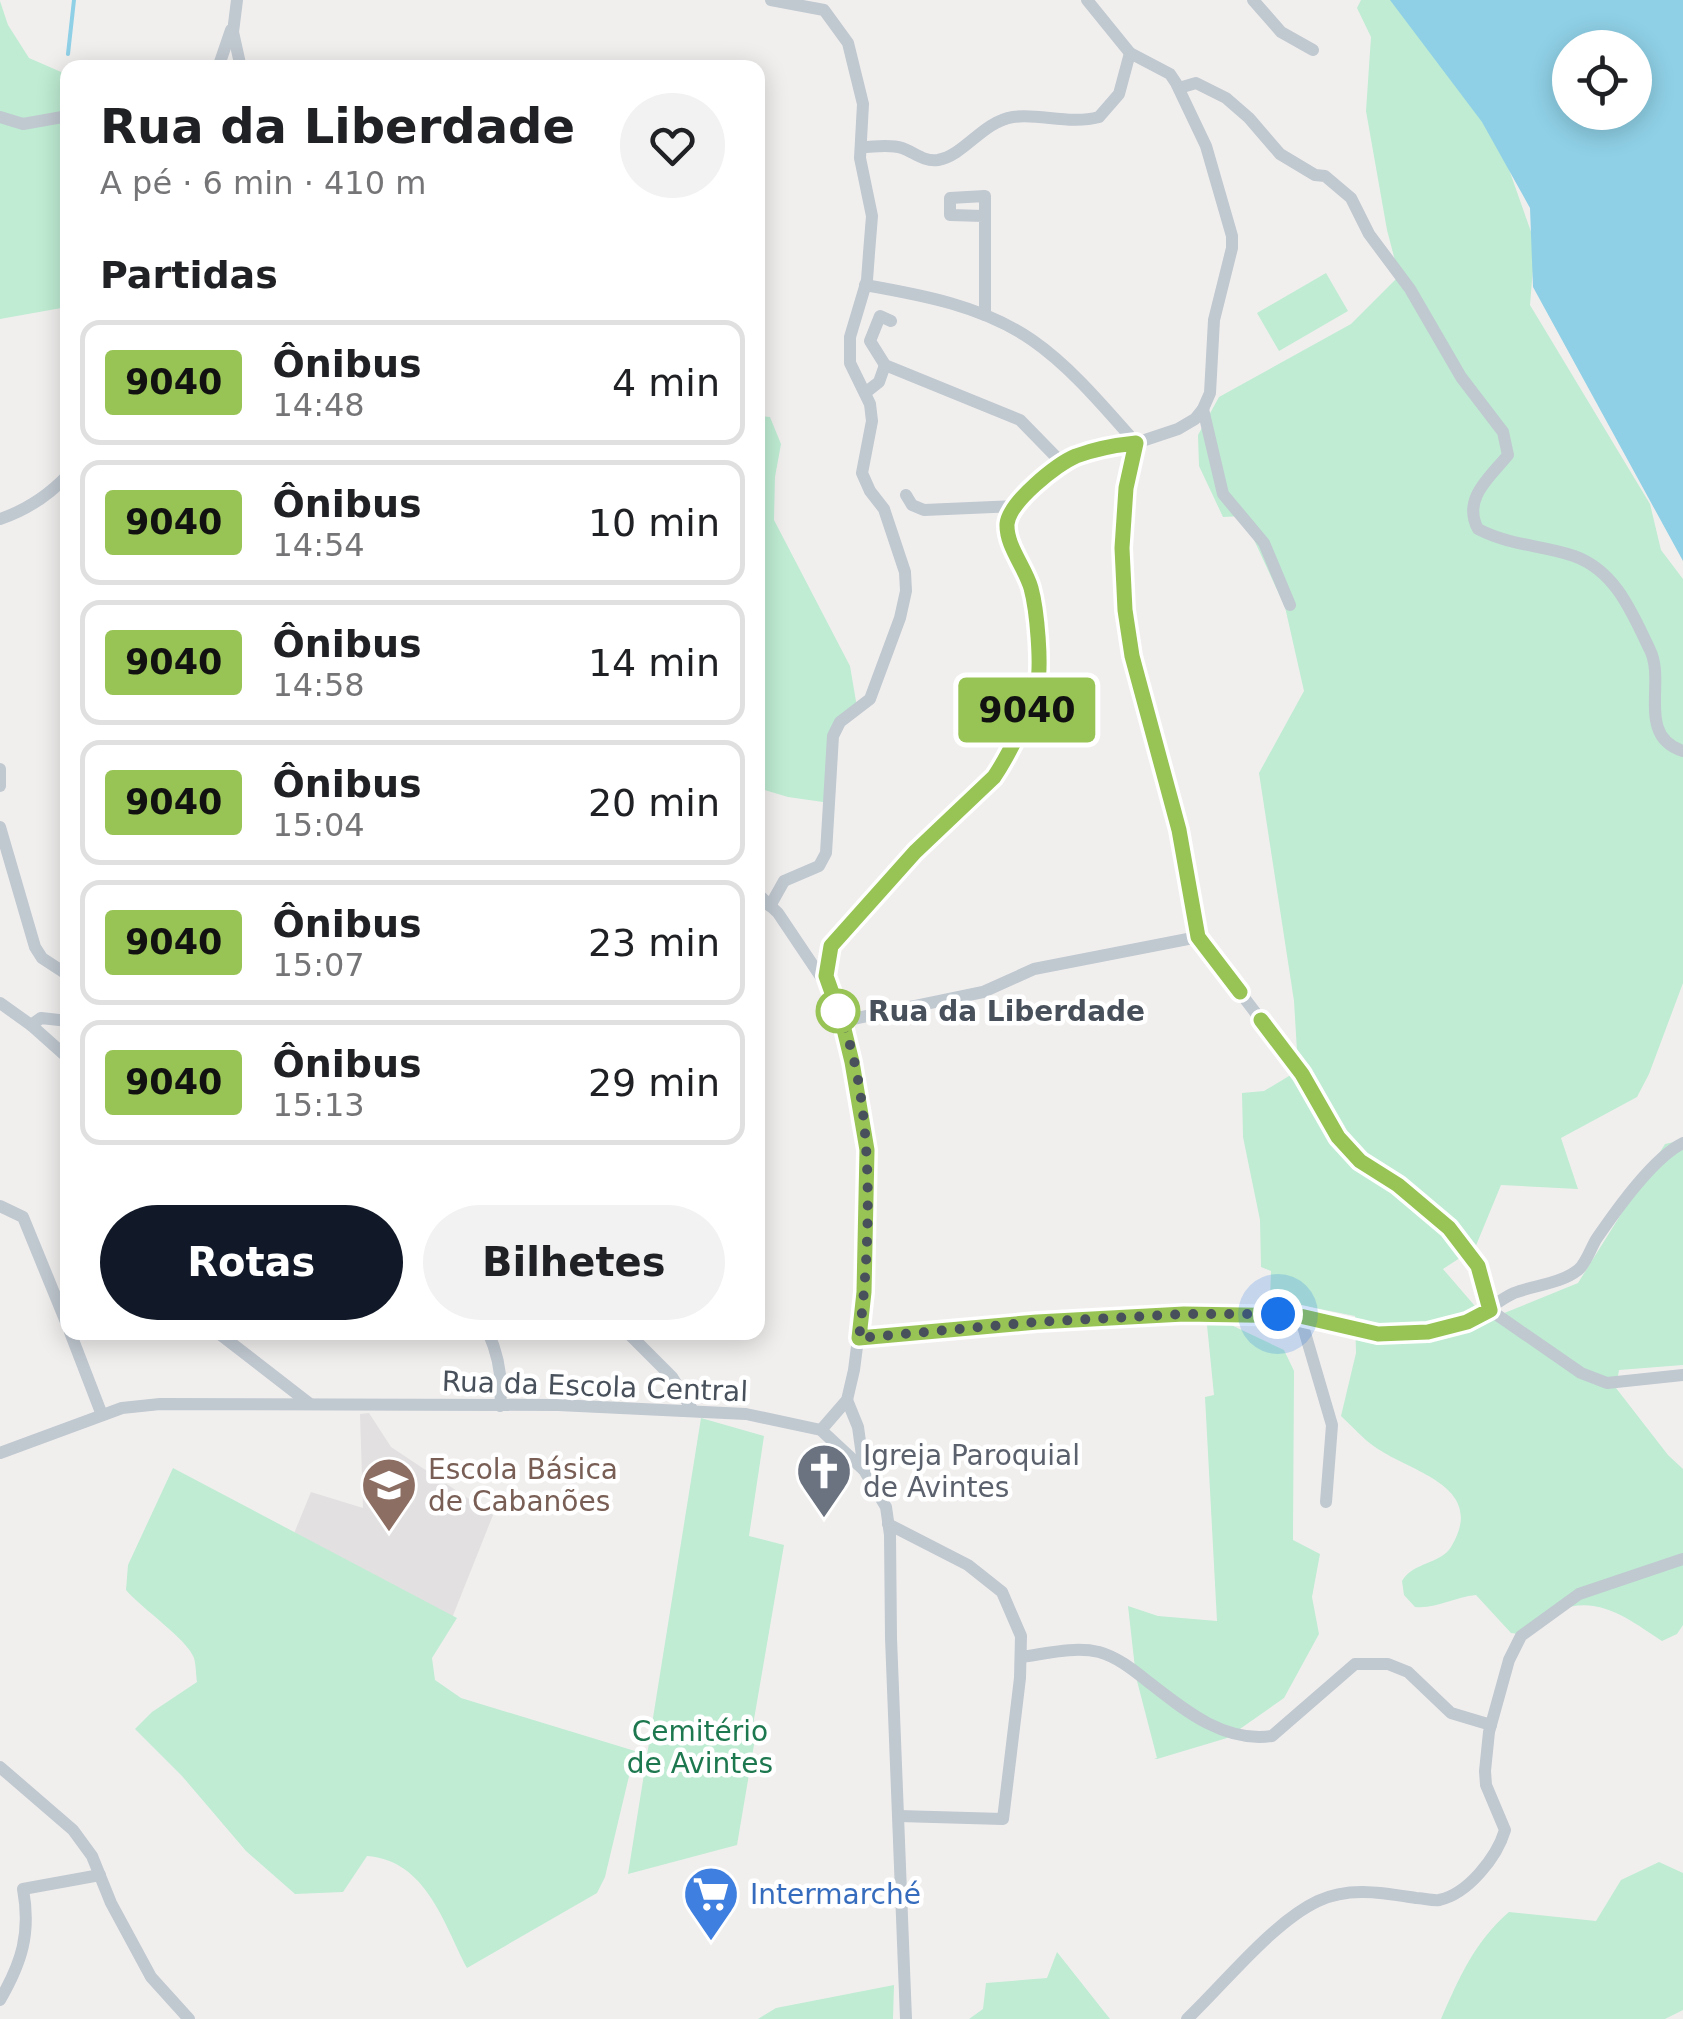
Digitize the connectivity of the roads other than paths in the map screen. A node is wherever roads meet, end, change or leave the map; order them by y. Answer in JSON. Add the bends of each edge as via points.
{"nodes":[{"id":1,"x":237,"y":0,"type":"edge"},
{"id":2,"x":771,"y":0,"type":"edge"},
{"id":3,"x":1087,"y":0,"type":"edge"},
{"id":4,"x":1254,"y":0,"type":"edge"},
{"id":5,"x":233,"y":22,"type":"junction"},
{"id":6,"x":1313,"y":50,"type":"dead end"},
{"id":7,"x":1130,"y":53,"type":"junction"},
{"id":8,"x":221,"y":60,"type":"edge"},
{"id":9,"x":240,"y":60,"type":"edge"},
{"id":10,"x":1179,"y":88,"type":"junction"},
{"id":11,"x":0,"y":117,"type":"edge"},
{"id":12,"x":60,"y":117,"type":"edge"},
{"id":13,"x":862,"y":147,"type":"junction"},
{"id":14,"x":984,"y":216,"type":"dead end"},
{"id":15,"x":865,"y":285,"type":"junction"},
{"id":16,"x":985,"y":315,"type":"junction"},
{"id":17,"x":891,"y":321,"type":"dead end"},
{"id":18,"x":885,"y":365,"type":"junction"},
{"id":19,"x":865,"y":393,"type":"junction"},
{"id":20,"x":1203,"y":409,"type":"junction"},
{"id":21,"x":1136,"y":443,"type":"junction"},
{"id":22,"x":1062,"y":463,"type":"junction"},
{"id":23,"x":60,"y":484,"type":"edge"},
{"id":24,"x":906,"y":495,"type":"dead end"},
{"id":25,"x":1016,"y":506,"type":"junction"},
{"id":26,"x":0,"y":519,"type":"edge"},
{"id":27,"x":1290,"y":604,"type":"dead end"},
{"id":28,"x":1683,"y":751,"type":"edge"},
{"id":29,"x":0,"y":769,"type":"edge"},
{"id":30,"x":0,"y":786,"type":"edge"},
{"id":31,"x":0,"y":827,"type":"edge"},
{"id":32,"x":765,"y":901,"type":"edge"},
{"id":33,"x":770,"y":906,"type":"junction"},
{"id":34,"x":1198,"y":937,"type":"junction"},
{"id":35,"x":60,"y":969,"type":"edge"},
{"id":36,"x":828,"y":988,"type":"junction"},
{"id":37,"x":0,"y":1003,"type":"edge"},
{"id":38,"x":60,"y":1020,"type":"edge"},
{"id":39,"x":842,"y":1021,"type":"junction"},
{"id":40,"x":31,"y":1025,"type":"junction"},
{"id":41,"x":60,"y":1051,"type":"edge"},
{"id":42,"x":1683,"y":1143,"type":"edge"},
{"id":43,"x":0,"y":1206,"type":"edge"},
{"id":44,"x":60,"y":1308,"type":"edge"},
{"id":45,"x":1490,"y":1310,"type":"junction"},
{"id":46,"x":1300,"y":1316,"type":"junction"},
{"id":47,"x":859,"y":1338,"type":"junction"},
{"id":48,"x":73,"y":1340,"type":"edge"},
{"id":49,"x":227,"y":1340,"type":"edge"},
{"id":50,"x":492,"y":1340,"type":"edge"},
{"id":51,"x":635,"y":1340,"type":"edge"},
{"id":52,"x":1683,"y":1362,"type":"edge"},
{"id":53,"x":1678,"y":1375,"type":"edge"},
{"id":54,"x":846,"y":1400,"type":"junction"},
{"id":55,"x":311,"y":1404,"type":"junction"},
{"id":56,"x":500,"y":1406,"type":"junction"},
{"id":57,"x":693,"y":1411,"type":"junction"},
{"id":58,"x":102,"y":1415,"type":"junction"},
{"id":59,"x":822,"y":1430,"type":"junction"},
{"id":60,"x":0,"y":1453,"type":"edge"},
{"id":61,"x":864,"y":1470,"type":"junction"},
{"id":62,"x":1326,"y":1502,"type":"dead end"},
{"id":63,"x":888,"y":1524,"type":"junction"},
{"id":64,"x":1683,"y":1559,"type":"edge"},
{"id":65,"x":1020,"y":1657,"type":"junction"},
{"id":66,"x":1491,"y":1725,"type":"junction"},
{"id":67,"x":0,"y":1767,"type":"edge"},
{"id":68,"x":899,"y":1816,"type":"junction"},
{"id":69,"x":100,"y":1875,"type":"junction"},
{"id":70,"x":0,"y":2000,"type":"edge"},
{"id":71,"x":189,"y":2019,"type":"edge"},
{"id":72,"x":906,"y":2019,"type":"edge"},
{"id":73,"x":1188,"y":2019,"type":"edge"}],
"edges":[{"from":1,"to":5,"type":"street"},
{"from":2,"to":13,"type":"street","via":[[824,10],[848,43],[863,104]]},
{"from":3,"to":7,"type":"street"},
{"from":4,"to":6,"type":"street","via":[[1281,32]]},
{"from":5,"to":8,"type":"street"},
{"from":5,"to":9,"type":"street"},
{"from":7,"to":10,"type":"street","via":[[1170,74]]},
{"from":7,"to":13,"type":"street","via":[[1119,94],[1099,118],[998,120],[936,160],[903,148]]},
{"from":10,"to":20,"type":"street","via":[[1206,146],[1232,236]]},
{"from":10,"to":28,"type":"street","via":[[1196,83],[1226,98],[1280,154],[1325,176],[1351,198],[1460,378],[1502,432],[1508,455],[1472,501],[1478,528],[1528,548],[1574,556],[1620,590],[1652,654],[1660,736]]},
{"from":11,"to":12,"type":"street","via":[[23,124]]},
{"from":13,"to":15,"type":"street","via":[[872,216]]},
{"from":14,"to":16,"type":"street"},
{"from":15,"to":16,"type":"street"},
{"from":15,"to":19,"type":"street","via":[[850,336],[850,363]]},
{"from":16,"to":21,"type":"street","via":[[1044,350]]},
{"from":17,"to":18,"type":"street","via":[[880,316],[870,341]]},
{"from":18,"to":19,"type":"street"},
{"from":18,"to":22,"type":"street","via":[[1020,420]]},
{"from":19,"to":33,"type":"street","via":[[872,421],[862,473],[884,509],[906,591],[870,699],[833,736],[826,854],[820,866],[784,881]]},
{"from":20,"to":21,"type":"street","via":[[1194,420]]},
{"from":20,"to":27,"type":"street","via":[[1224,494],[1264,543]]},
{"from":21,"to":22,"type":"street"},
{"from":21,"to":34,"type":"street","via":[[1122,548],[1125,610]]},
{"from":22,"to":25,"type":"street"},
{"from":23,"to":26,"type":"street","via":[[24,511]]},
{"from":24,"to":25,"type":"street","via":[[924,510]]},
{"from":25,"to":36,"type":"street","via":[[1007,518],[1008,533],[1031,588],[1034,697],[994,777],[831,946]]},
{"from":29,"to":30,"type":"street"},
{"from":31,"to":35,"type":"street","via":[[35,948]]},
{"from":32,"to":33,"type":"street"},
{"from":33,"to":36,"type":"street"},
{"from":34,"to":39,"type":"street","via":[[1034,969],[983,992]]},
{"from":34,"to":45,"type":"street","via":[[1302,1074],[1338,1137],[1449,1228],[1478,1266]]},
{"from":36,"to":39,"type":"street"},
{"from":37,"to":40,"type":"street"},
{"from":38,"to":40,"type":"street","via":[[42,1018]]},
{"from":39,"to":47,"type":"street","via":[[867,1150]]},
{"from":40,"to":41,"type":"street"},
{"from":42,"to":45,"type":"street","via":[[1659,1161],[1580,1269],[1513,1294]]},
{"from":43,"to":44,"type":"street","via":[[23,1217]]},
{"from":45,"to":46,"type":"street","via":[[1428,1332],[1378,1334]]},
{"from":45,"to":53,"type":"street","via":[[1581,1374],[1607,1383]]},
{"from":46,"to":47,"type":"street","via":[[1160,1315]]},
{"from":46,"to":62,"type":"street","via":[[1332,1425]]},
{"from":47,"to":54,"type":"street"},
{"from":48,"to":58,"type":"street"},
{"from":49,"to":55,"type":"street"},
{"from":50,"to":56,"type":"street"},
{"from":51,"to":57,"type":"street"},
{"from":52,"to":53,"type":"street"},
{"from":54,"to":59,"type":"street"},
{"from":54,"to":61,"type":"street"},
{"from":55,"to":56,"type":"street","name":"Rua da Escola Central"},
{"from":55,"to":58,"type":"street","name":"Rua da Escola Central","via":[[160,1404]]},
{"from":56,"to":57,"type":"street","name":"Rua da Escola Central"},
{"from":57,"to":59,"type":"street","name":"Rua da Escola Central"},
{"from":58,"to":60,"type":"street","name":"Rua da Escola Central"},
{"from":59,"to":61,"type":"street"},
{"from":61,"to":63,"type":"street","via":[[886,1507]]},
{"from":63,"to":65,"type":"street","via":[[968,1565],[1002,1592],[1021,1636]]},
{"from":63,"to":68,"type":"street"},
{"from":64,"to":66,"type":"street","via":[[1580,1594],[1521,1636]]},
{"from":65,"to":66,"type":"street","via":[[1098,1652],[1234,1736],[1272,1736],[1355,1664],[1369,1663],[1408,1672],[1451,1713]]},
{"from":65,"to":68,"type":"street","via":[[1003,1819]]},
{"from":66,"to":73,"type":"street","via":[[1486,1785],[1506,1830],[1482,1870],[1438,1900],[1362,1890],[1320,1899],[1292,1916]]},
{"from":67,"to":69,"type":"street","via":[[73,1830]]},
{"from":68,"to":72,"type":"street"},
{"from":69,"to":70,"type":"street","via":[[23,1889],[25,1947]]},
{"from":69,"to":71,"type":"street","via":[[151,1977]]}]}
